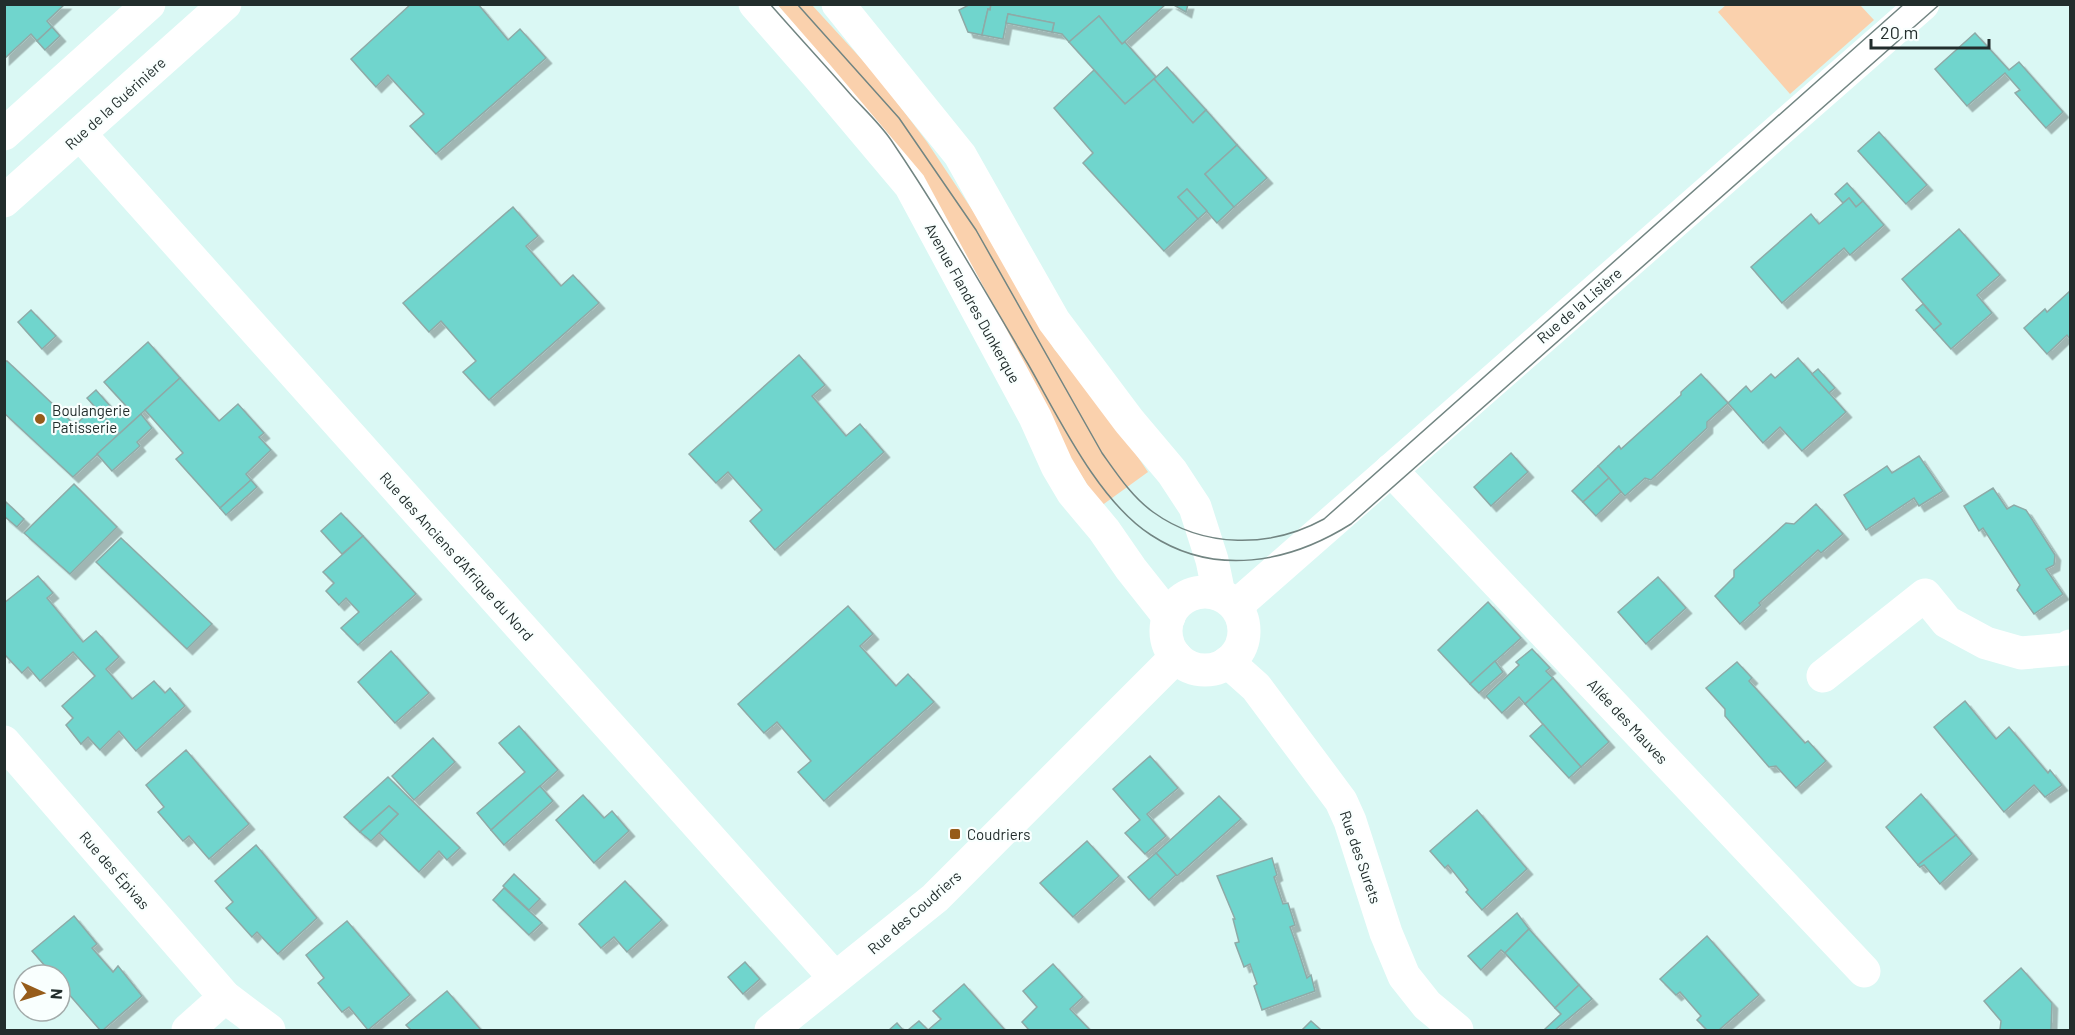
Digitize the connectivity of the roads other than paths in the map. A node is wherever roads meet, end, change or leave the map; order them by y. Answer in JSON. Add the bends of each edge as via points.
{"nodes":[{"id":1,"x":149,"y":4,"type":"edge"},
{"id":2,"x":225,"y":4,"type":"edge"},
{"id":3,"x":754,"y":4,"type":"edge"},
{"id":4,"x":838,"y":4,"type":"edge"},
{"id":5,"x":1923,"y":4,"type":"edge"},
{"id":6,"x":4,"y":134,"type":"edge"},
{"id":7,"x":80,"y":134,"type":"junction"},
{"id":8,"x":4,"y":201,"type":"edge"},
{"id":9,"x":1391,"y":470,"type":"junction"},
{"id":10,"x":1228,"y":600,"type":"junction"},
{"id":11,"x":1169,"y":617,"type":"junction"},
{"id":12,"x":2070,"y":646,"type":"edge"},
{"id":13,"x":1176,"y":657,"type":"junction"},
{"id":14,"x":1228,"y":662,"type":"junction"},
{"id":15,"x":1823,"y":676,"type":"dead end"},
{"id":16,"x":4,"y":742,"type":"edge"},
{"id":17,"x":1864,"y":971,"type":"dead end"},
{"id":18,"x":835,"y":978,"type":"junction"},
{"id":19,"x":225,"y":997,"type":"junction"},
{"id":20,"x":188,"y":1030,"type":"edge"},
{"id":21,"x":269,"y":1030,"type":"edge"},
{"id":22,"x":771,"y":1030,"type":"edge"},
{"id":23,"x":1457,"y":1030,"type":"edge"}],
"edges":[{"from":1,"to":6,"type":"street"},
{"from":2,"to":7,"type":"street","name":"Rue de la Guérinière"},
{"from":3,"to":11,"type":"street","name":"Avenue Flandres Dunkerque","via":[[910,185],[1073,494]]},
{"from":4,"to":10,"type":"street","via":[[960,155],[1054,321],[1195,507]]},
{"from":5,"to":9,"type":"street","name":"Rue de la Lisière"},
{"from":7,"to":8,"type":"street","name":"Rue de la Guérinière"},
{"from":7,"to":18,"type":"street","name":"Rue des Anciens d'Afrique du Nord"},
{"from":9,"to":10,"type":"street","name":"Rue de la Lisière"},
{"from":9,"to":17,"type":"street","name":"Allée des Mauves"},
{"from":10,"to":11,"type":"street","via":[[1206,591],[1188,596]]},
{"from":10,"to":14,"type":"street","via":[[1242,618],[1244,638]]},
{"from":11,"to":13,"type":"street","via":[[1169,644]]},
{"from":12,"to":15,"type":"street","via":[[2020,653],[1986,643],[1947,622],[1925,595]]},
{"from":13,"to":14,"type":"street","via":[[1203,670]]},
{"from":13,"to":18,"type":"street","name":"Rue des Coudriers","via":[[935,898]]},
{"from":14,"to":23,"type":"street","name":"Rue des Surets","via":[[1256,687],[1341,801],[1404,976],[1427,1005]]},
{"from":16,"to":19,"type":"street","name":"Rue des Épivas"},
{"from":18,"to":22,"type":"street","name":"Rue des Coudriers"},
{"from":19,"to":20,"type":"street"},
{"from":19,"to":21,"type":"street","name":"Rue des Épivas"}]}
